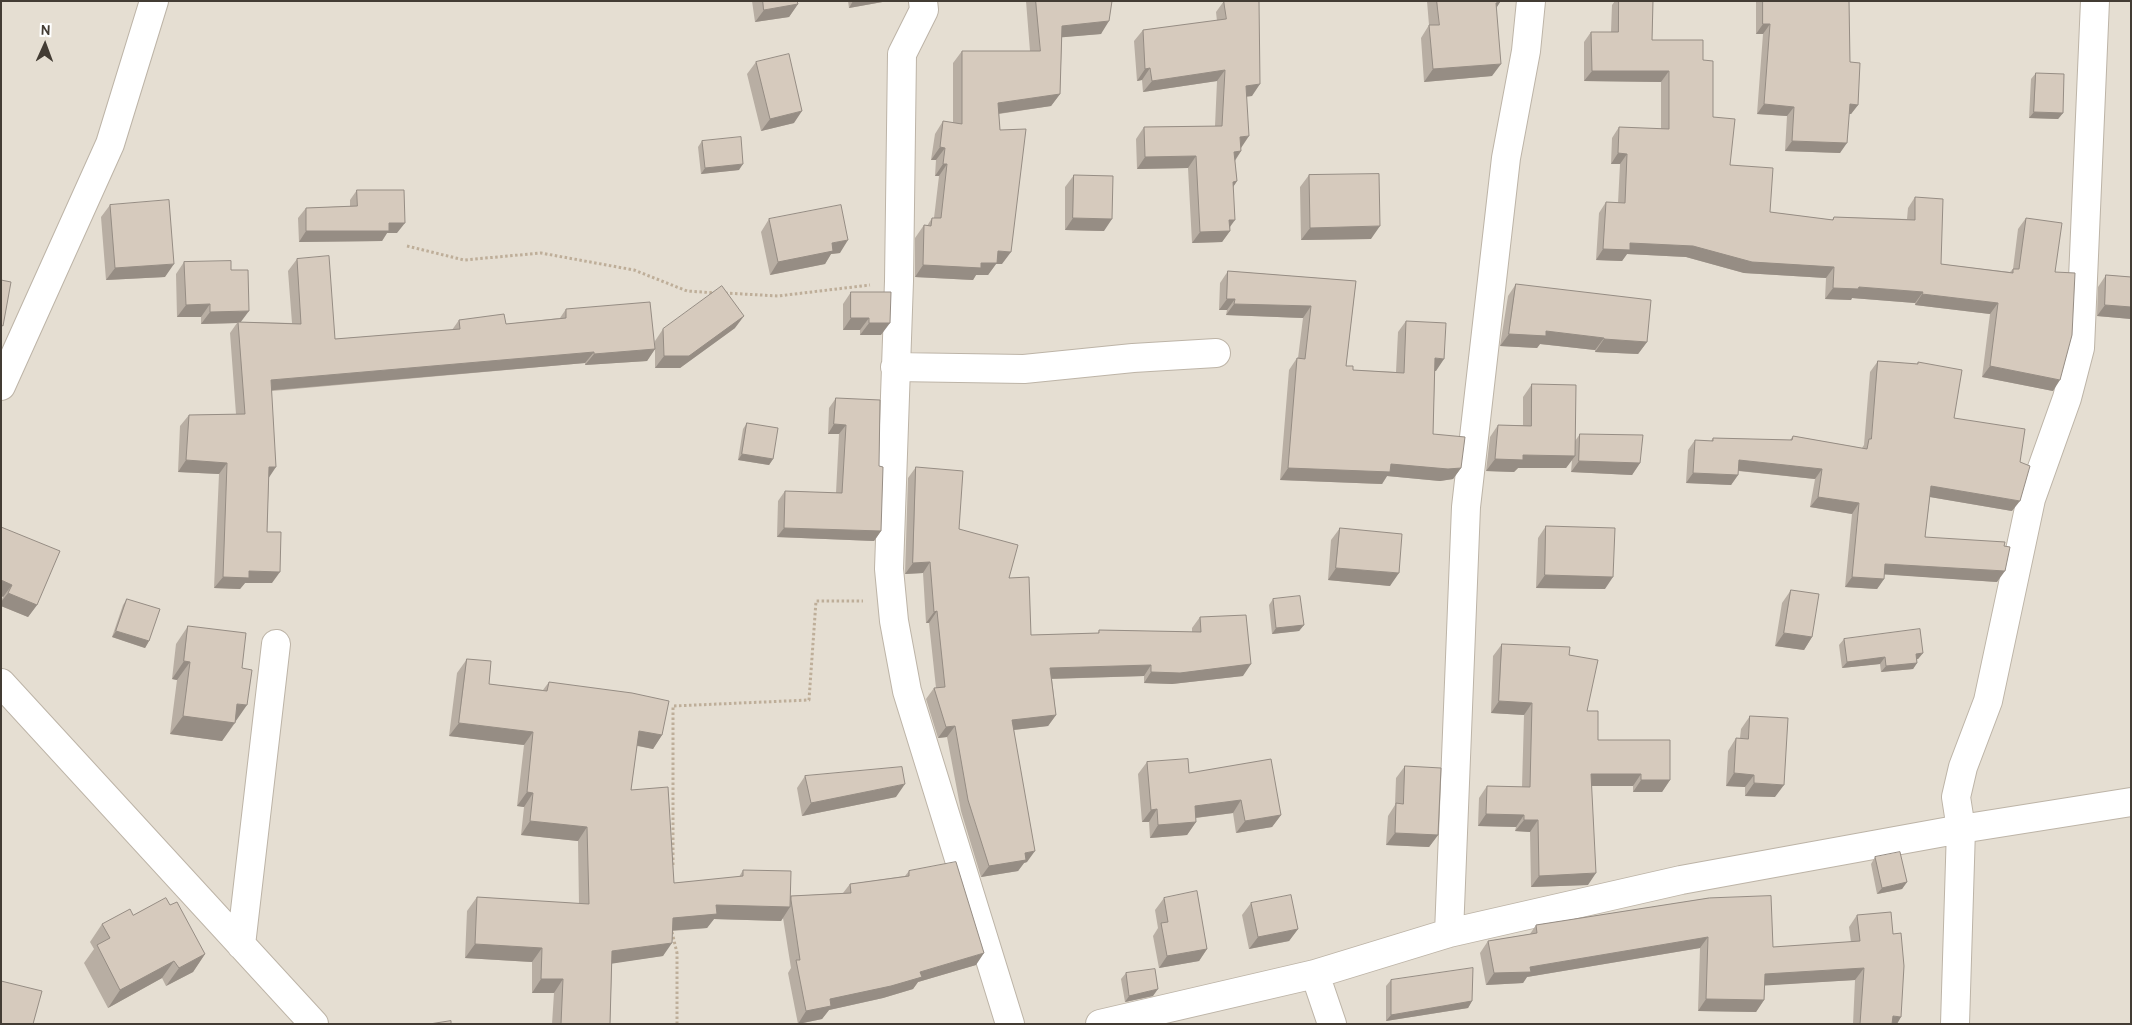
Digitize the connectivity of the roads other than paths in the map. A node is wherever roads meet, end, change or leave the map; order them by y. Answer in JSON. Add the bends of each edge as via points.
{"nodes":[{"id":1,"x":154,"y":1,"type":"edge"},
{"id":2,"x":923,"y":1,"type":"edge"},
{"id":3,"x":1531,"y":1,"type":"edge"},
{"id":4,"x":2095,"y":1,"type":"edge"},
{"id":5,"x":1216,"y":353,"type":"dead end"},
{"id":6,"x":895,"y":366,"type":"junction"},
{"id":7,"x":1,"y":386,"type":"edge"},
{"id":8,"x":276,"y":644,"type":"dead end"},
{"id":9,"x":1,"y":683,"type":"edge"},
{"id":10,"x":2131,"y":802,"type":"edge"},
{"id":11,"x":1961,"y":829,"type":"junction"},
{"id":12,"x":1449,"y":933,"type":"junction"},
{"id":13,"x":242,"y":945,"type":"junction"},
{"id":14,"x":1316,"y":974,"type":"junction"},
{"id":15,"x":314,"y":1024,"type":"edge"},
{"id":16,"x":1010,"y":1024,"type":"edge"},
{"id":17,"x":1100,"y":1024,"type":"edge"},
{"id":18,"x":1332,"y":1024,"type":"edge"},
{"id":19,"x":1955,"y":1024,"type":"edge"}],
"edges":[{"from":1,"to":7,"type":"street","via":[[110,144]]},
{"from":2,"to":6,"type":"street","via":[[924,10],[902,54]]},
{"from":3,"to":12,"type":"street","via":[[1526,51],[1506,158],[1466,507]]},
{"from":4,"to":11,"type":"street","via":[[2080,348],[2067,398],[2031,499],[1988,700],[1963,767],[1956,797]]},
{"from":5,"to":6,"type":"street","via":[[1024,369]]},
{"from":6,"to":16,"type":"street","via":[[888,569],[907,690]]},
{"from":8,"to":13,"type":"street"},
{"from":9,"to":13,"type":"street"},
{"from":10,"to":11,"type":"street"},
{"from":11,"to":12,"type":"street","via":[[1680,880]]},
{"from":11,"to":19,"type":"street"},
{"from":12,"to":14,"type":"street"},
{"from":13,"to":15,"type":"street"},
{"from":14,"to":17,"type":"street"},
{"from":14,"to":18,"type":"street"}]}
